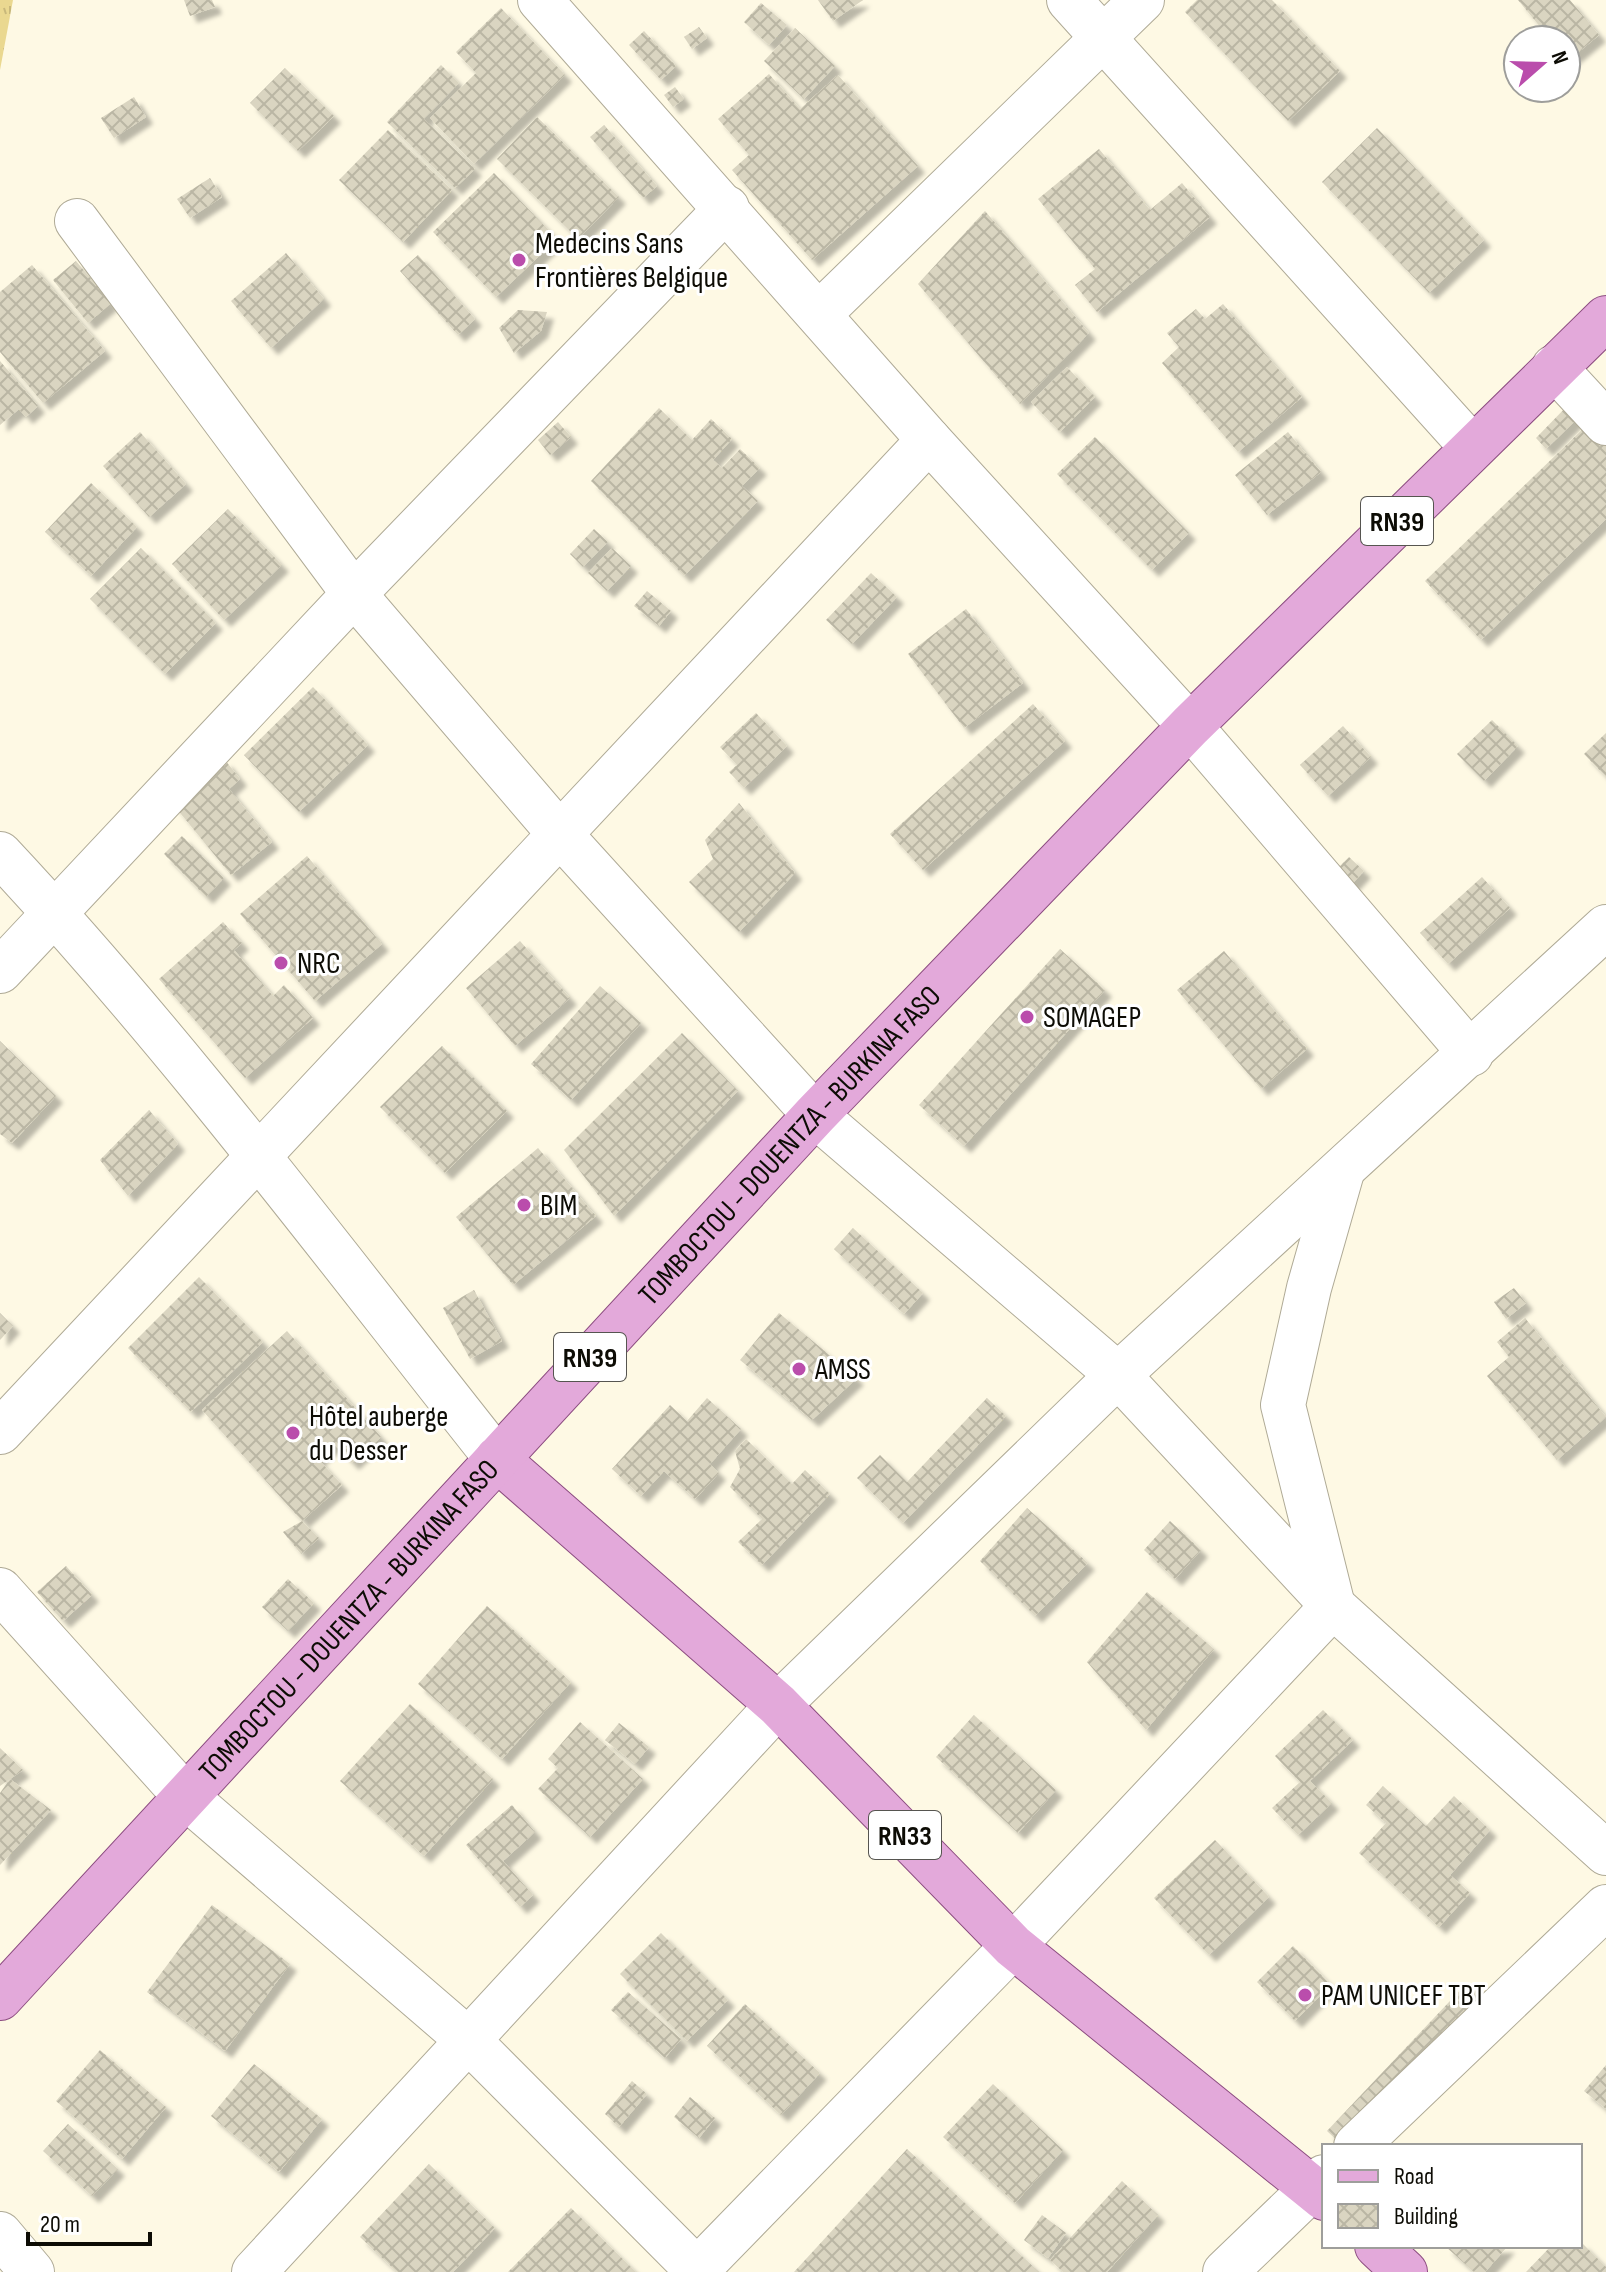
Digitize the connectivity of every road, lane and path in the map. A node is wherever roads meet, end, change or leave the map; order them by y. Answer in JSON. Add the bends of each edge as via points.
{"nodes":[{"id":1,"x":540,"y":0,"type":"edge"},
{"id":2,"x":1069,"y":0,"type":"edge"},
{"id":3,"x":1142,"y":0,"type":"edge"},
{"id":4,"x":1102,"y":38,"type":"junction"},
{"id":5,"x":727,"y":208,"type":"junction"},
{"id":6,"x":77,"y":221,"type":"dead end"},
{"id":7,"x":819,"y":314,"type":"junction"},
{"id":8,"x":1606,"y":318,"type":"edge"},
{"id":9,"x":1554,"y":367,"type":"junction"},
{"id":10,"x":1606,"y":423,"type":"edge"},
{"id":11,"x":929,"y":440,"type":"junction"},
{"id":12,"x":1472,"y":447,"type":"junction"},
{"id":13,"x":354,"y":594,"type":"junction"},
{"id":14,"x":1190,"y":726,"type":"junction"},
{"id":15,"x":558,"y":832,"type":"junction"},
{"id":16,"x":0,"y":854,"type":"edge"},
{"id":17,"x":55,"y":913,"type":"junction"},
{"id":18,"x":1606,"y":927,"type":"edge"},
{"id":19,"x":0,"y":971,"type":"edge"},
{"id":20,"x":1471,"y":1054,"type":"junction"},
{"id":21,"x":815,"y":1115,"type":"junction"},
{"id":22,"x":257,"y":1156,"type":"junction"},
{"id":23,"x":1342,"y":1172,"type":"junction"},
{"id":24,"x":1118,"y":1375,"type":"junction"},
{"id":25,"x":0,"y":1432,"type":"edge"},
{"id":26,"x":497,"y":1459,"type":"junction"},
{"id":27,"x":0,"y":1590,"type":"edge"},
{"id":28,"x":1333,"y":1606,"type":"junction"},
{"id":29,"x":778,"y":1705,"type":"junction"},
{"id":30,"x":186,"y":1797,"type":"junction"},
{"id":31,"x":1606,"y":1853,"type":"edge"},
{"id":32,"x":1606,"y":1907,"type":"edge"},
{"id":33,"x":1013,"y":1946,"type":"junction"},
{"id":34,"x":0,"y":1998,"type":"edge"},
{"id":35,"x":468,"y":2040,"type":"junction"},
{"id":36,"x":1358,"y":2144,"type":"edge"},
{"id":37,"x":1320,"y":2187,"type":"edge"},
{"id":38,"x":0,"y":2234,"type":"edge"},
{"id":39,"x":1379,"y":2248,"type":"edge"},
{"id":40,"x":697,"y":2271,"type":"edge"},
{"id":41,"x":32,"y":2272,"type":"edge"},
{"id":42,"x":254,"y":2272,"type":"edge"},
{"id":43,"x":1225,"y":2272,"type":"edge"},
{"id":44,"x":1405,"y":2272,"type":"edge"}],
"edges":[{"from":1,"to":5,"type":"street"},
{"from":2,"to":4,"type":"street"},
{"from":3,"to":4,"type":"street"},
{"from":4,"to":7,"type":"street"},
{"from":4,"to":12,"type":"street"},
{"from":5,"to":7,"type":"street"},
{"from":5,"to":13,"type":"street"},
{"from":6,"to":13,"type":"street"},
{"from":7,"to":11,"type":"street"},
{"from":8,"to":9,"type":"main road","name":"TOMBOCTOU - DOUENTZA - BURKINA FASO","number":"RN39"},
{"from":9,"to":10,"type":"street"},
{"from":9,"to":12,"type":"main road","name":"TOMBOCTOU - DOUENTZA - BURKINA FASO","number":"RN39"},
{"from":11,"to":14,"type":"street"},
{"from":11,"to":15,"type":"street"},
{"from":12,"to":14,"type":"main road","name":"TOMBOCTOU - DOUENTZA - BURKINA FASO","number":"RN39"},
{"from":13,"to":15,"type":"street"},
{"from":13,"to":17,"type":"street"},
{"from":14,"to":20,"type":"street"},
{"from":14,"to":21,"type":"main road","name":"TOMBOCTOU - DOUENTZA - BURKINA FASO","number":"RN39"},
{"from":15,"to":21,"type":"street"},
{"from":15,"to":22,"type":"street"},
{"from":16,"to":17,"type":"street"},
{"from":17,"to":19,"type":"street"},
{"from":17,"to":22,"type":"street"},
{"from":18,"to":20,"type":"street"},
{"from":20,"to":23,"type":"street"},
{"from":21,"to":24,"type":"street"},
{"from":21,"to":26,"type":"main road","name":"TOMBOCTOU - DOUENTZA - BURKINA FASO","number":"RN39"},
{"from":22,"to":25,"type":"street"},
{"from":22,"to":26,"type":"street"},
{"from":23,"to":24,"type":"street"},
{"from":23,"to":28,"type":"street","via":[[1283,1405]]},
{"from":24,"to":28,"type":"street"},
{"from":24,"to":29,"type":"street"},
{"from":26,"to":29,"type":"main road","number":"RN33"},
{"from":26,"to":30,"type":"main road","name":"TOMBOCTOU - DOUENTZA - BURKINA FASO","number":"RN39"},
{"from":27,"to":30,"type":"street"},
{"from":28,"to":31,"type":"street"},
{"from":28,"to":33,"type":"street"},
{"from":29,"to":33,"type":"main road","number":"RN33"},
{"from":29,"to":35,"type":"street"},
{"from":30,"to":34,"type":"main road","name":"TOMBOCTOU - DOUENTZA - BURKINA FASO","number":"RN39"},
{"from":30,"to":35,"type":"street"},
{"from":32,"to":36,"type":"street"},
{"from":33,"to":37,"type":"main road","number":"RN33"},
{"from":33,"to":40,"type":"street"},
{"from":35,"to":40,"type":"street"},
{"from":35,"to":42,"type":"street"},
{"from":37,"to":43,"type":"street"},
{"from":38,"to":41,"type":"street"},
{"from":39,"to":44,"type":"main road"}]}
